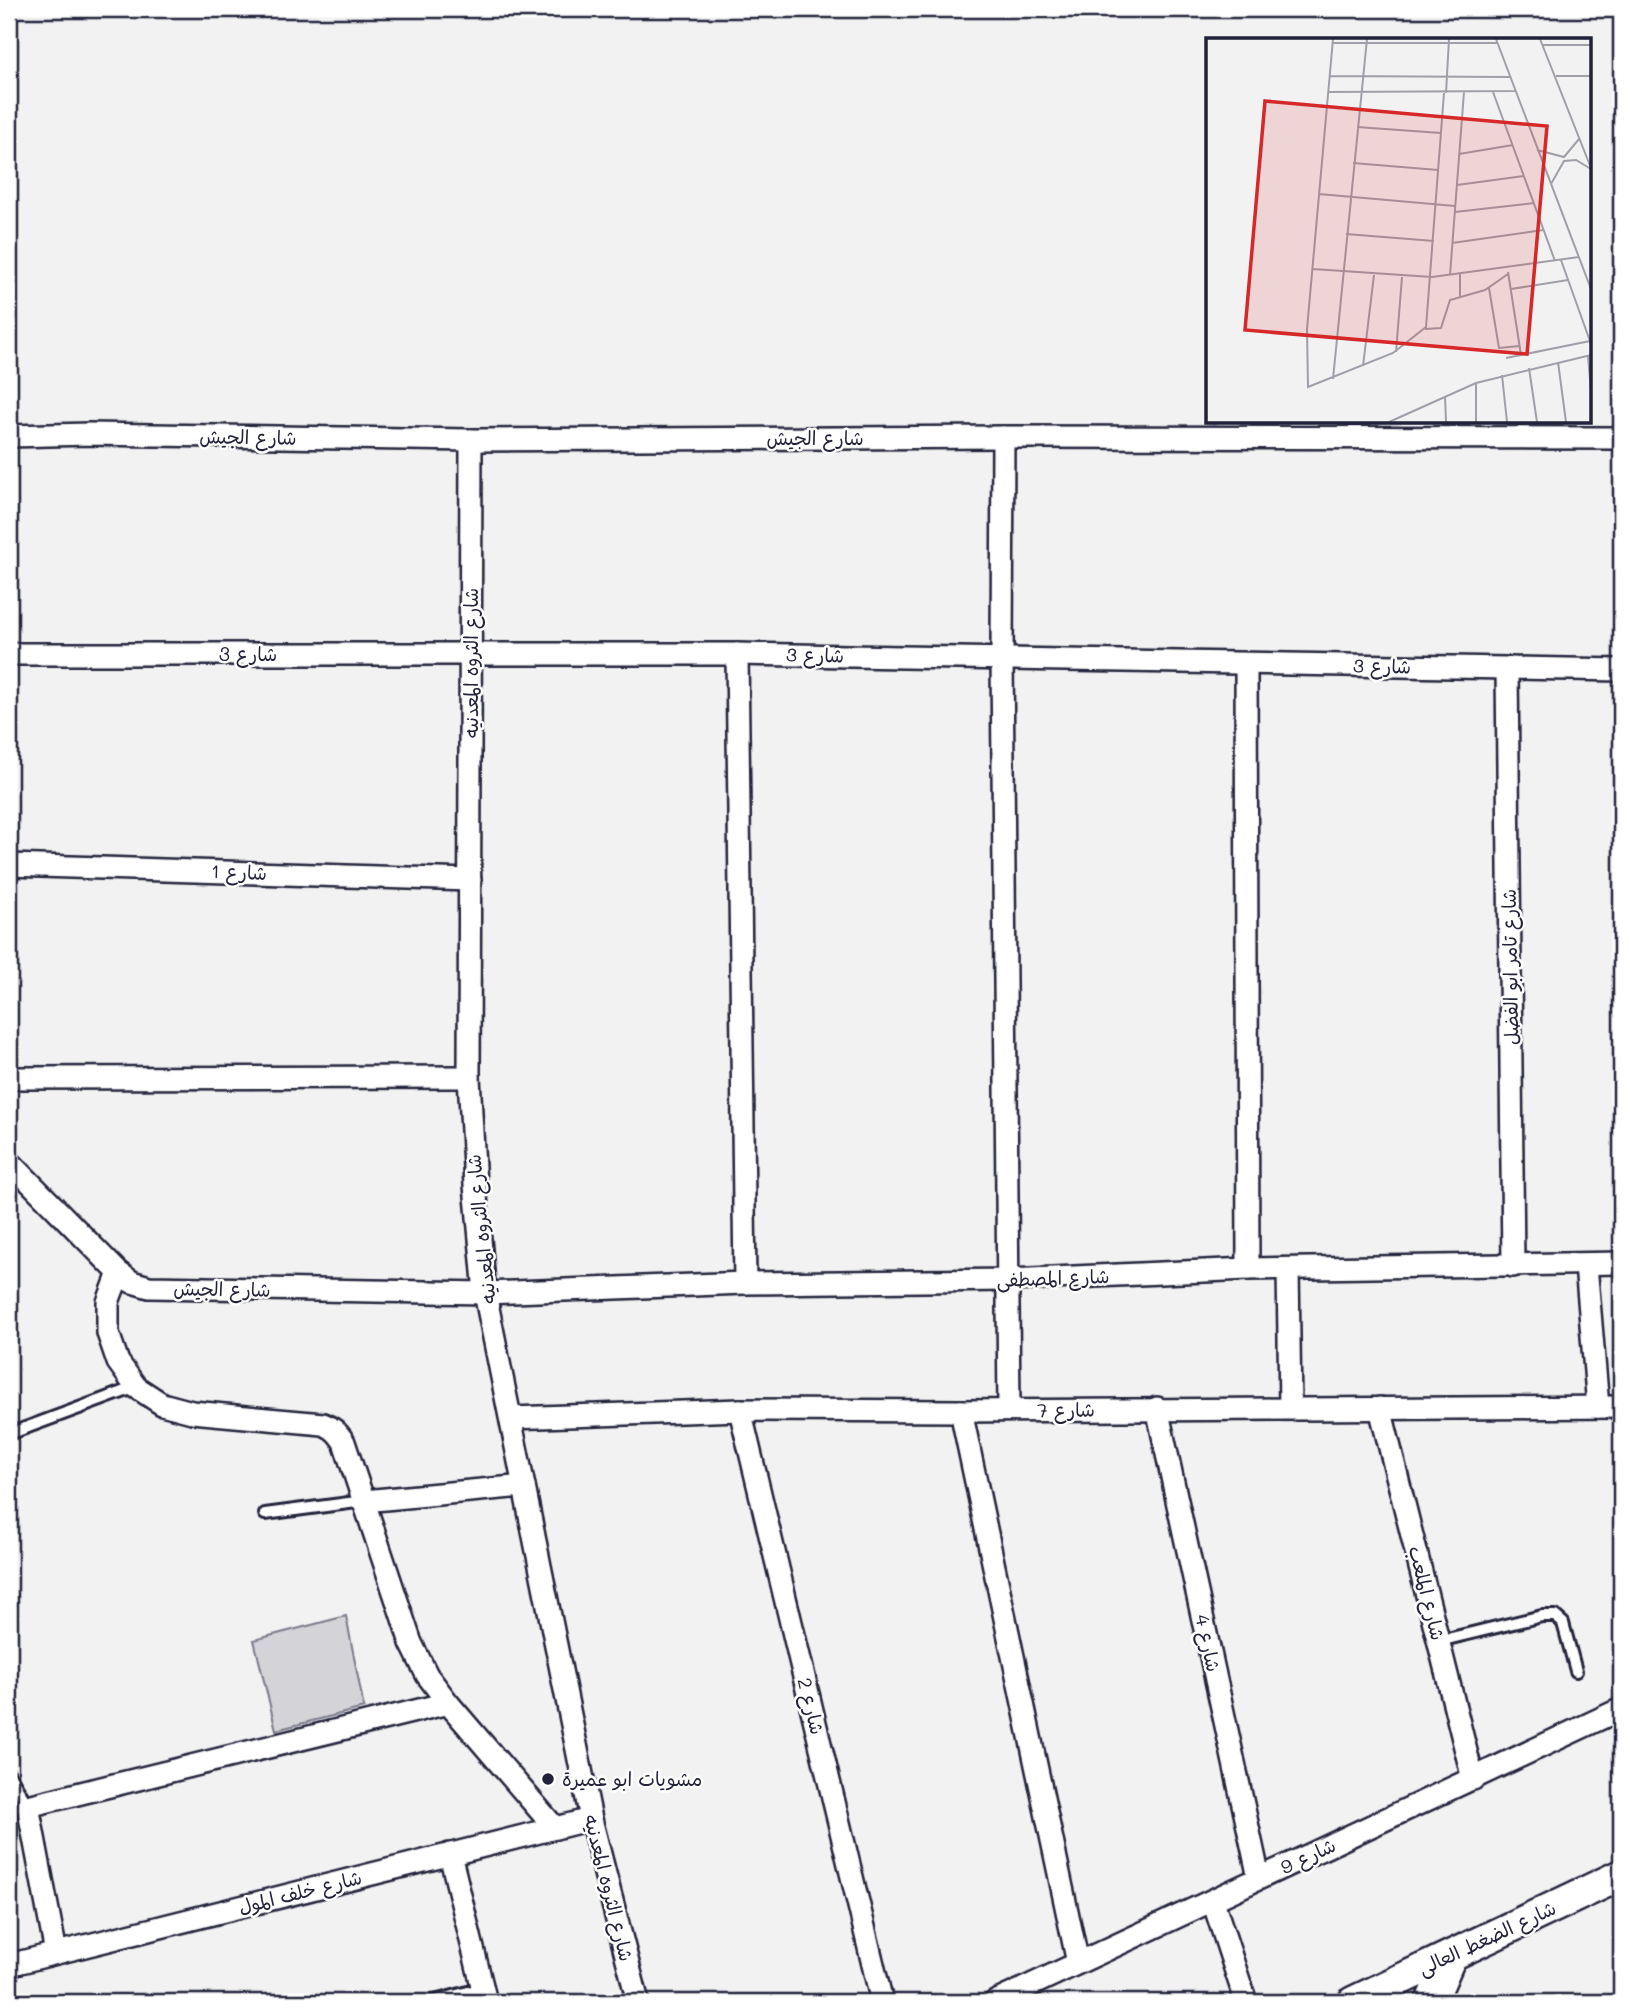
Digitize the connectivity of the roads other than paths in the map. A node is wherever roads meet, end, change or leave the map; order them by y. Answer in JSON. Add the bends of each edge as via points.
{"nodes":[{"id":1,"x":9,"y":436,"type":"edge"},
{"id":2,"x":1003,"y":437,"type":"junction"},
{"id":3,"x":1621,"y":438,"type":"edge"},
{"id":4,"x":471,"y":440,"type":"junction"},
{"id":5,"x":9,"y":654,"type":"edge"},
{"id":6,"x":471,"y":654,"type":"junction"},
{"id":7,"x":737,"y":654,"type":"junction"},
{"id":8,"x":1002,"y":658,"type":"junction"},
{"id":9,"x":1246,"y":664,"type":"junction"},
{"id":10,"x":1507,"y":668,"type":"junction"},
{"id":11,"x":1621,"y":670,"type":"edge"},
{"id":12,"x":9,"y":864,"type":"edge"},
{"id":13,"x":470,"y":880,"type":"junction"},
{"id":14,"x":469,"y":1077,"type":"junction"},
{"id":15,"x":9,"y":1078,"type":"edge"},
{"id":16,"x":9,"y":1161,"type":"edge"},
{"id":17,"x":1621,"y":1264,"type":"edge"},
{"id":18,"x":1586,"y":1265,"type":"junction"},
{"id":19,"x":1513,"y":1266,"type":"junction"},
{"id":20,"x":1248,"y":1269,"type":"junction"},
{"id":21,"x":1289,"y":1269,"type":"junction"},
{"id":22,"x":118,"y":1273,"type":"junction"},
{"id":23,"x":1009,"y":1280,"type":"junction"},
{"id":24,"x":745,"y":1283,"type":"junction"},
{"id":25,"x":485,"y":1293,"type":"junction"},
{"id":26,"x":136,"y":1387,"type":"junction"},
{"id":27,"x":1598,"y":1407,"type":"junction"},
{"id":28,"x":1621,"y":1407,"type":"edge"},
{"id":29,"x":1157,"y":1408,"type":"junction"},
{"id":30,"x":1290,"y":1408,"type":"junction"},
{"id":31,"x":1380,"y":1408,"type":"junction"},
{"id":32,"x":740,"y":1410,"type":"junction"},
{"id":33,"x":1009,"y":1410,"type":"junction"},
{"id":34,"x":961,"y":1411,"type":"junction"},
{"id":35,"x":511,"y":1418,"type":"junction"},
{"id":36,"x":9,"y":1434,"type":"edge"},
{"id":37,"x":524,"y":1486,"type":"junction"},
{"id":38,"x":365,"y":1501,"type":"junction"},
{"id":39,"x":265,"y":1514,"type":"dead end"},
{"id":40,"x":1439,"y":1641,"type":"junction"},
{"id":41,"x":1576,"y":1671,"type":"dead end"},
{"id":42,"x":448,"y":1703,"type":"junction"},
{"id":43,"x":1621,"y":1709,"type":"edge"},
{"id":44,"x":9,"y":1774,"type":"edge"},
{"id":45,"x":1473,"y":1779,"type":"junction"},
{"id":46,"x":28,"y":1806,"type":"junction"},
{"id":47,"x":591,"y":1819,"type":"junction"},
{"id":48,"x":555,"y":1828,"type":"junction"},
{"id":49,"x":450,"y":1854,"type":"junction"},
{"id":50,"x":1621,"y":1875,"type":"edge"},
{"id":51,"x":1259,"y":1878,"type":"junction"},
{"id":52,"x":1213,"y":1901,"type":"junction"},
{"id":53,"x":56,"y":1953,"type":"junction"},
{"id":54,"x":1451,"y":1956,"type":"junction"},
{"id":55,"x":1078,"y":1963,"type":"junction"},
{"id":56,"x":9,"y":1965,"type":"edge"},
{"id":57,"x":485,"y":1995,"type":"edge"},
{"id":58,"x":431,"y":2002,"type":"edge"},
{"id":59,"x":638,"y":2002,"type":"edge"},
{"id":60,"x":882,"y":2002,"type":"edge"},
{"id":61,"x":995,"y":2002,"type":"edge"},
{"id":62,"x":1246,"y":2002,"type":"edge"},
{"id":63,"x":1353,"y":2002,"type":"edge"},
{"id":64,"x":1432,"y":2002,"type":"edge"}],
"edges":[{"from":1,"to":4,"type":"street","name":"شارع الجيش"},
{"from":2,"to":3,"type":"street","name":"شارع الجيش"},
{"from":2,"to":4,"type":"street","name":"شارع الجيش"},
{"from":2,"to":8,"type":"street"},
{"from":4,"to":6,"type":"street","name":"شارع الثروه المعدنيه"},
{"from":5,"to":6,"type":"street","name":"شارع 3"},
{"from":6,"to":7,"type":"street","name":"شارع 3"},
{"from":6,"to":13,"type":"street","name":"شارع الثروه المعدنيه"},
{"from":7,"to":8,"type":"street","name":"شارع 3"},
{"from":7,"to":24,"type":"street"},
{"from":8,"to":9,"type":"street","name":"شارع 3"},
{"from":8,"to":23,"type":"street"},
{"from":9,"to":10,"type":"street","name":"شارع 3"},
{"from":9,"to":20,"type":"street"},
{"from":10,"to":11,"type":"street","name":"شارع 3"},
{"from":10,"to":19,"type":"street","name":"شارع تامر ابو الفضل"},
{"from":12,"to":13,"type":"street","name":"شارع 1"},
{"from":13,"to":14,"type":"street","name":"شارع الثروه المعدنيه"},
{"from":14,"to":15,"type":"street"},
{"from":14,"to":25,"type":"street","name":"شارع الثروه المعدنيه"},
{"from":16,"to":22,"type":"street","name":"شارع الجيش"},
{"from":17,"to":18,"type":"street","name":"شارع المصطفى"},
{"from":18,"to":19,"type":"street","name":"شارع المصطفى"},
{"from":18,"to":27,"type":"street"},
{"from":19,"to":21,"type":"street","name":"شارع المصطفى"},
{"from":20,"to":21,"type":"street","name":"شارع المصطفى"},
{"from":20,"to":23,"type":"street","name":"شارع المصطفى"},
{"from":21,"to":30,"type":"street"},
{"from":22,"to":25,"type":"street","name":"شارع الجيش","via":[[140,1284],[167,1288]]},
{"from":22,"to":26,"type":"street","via":[[108,1302],[108,1333],[118,1362]]},
{"from":23,"to":24,"type":"street","name":"شارع المصطفى"},
{"from":23,"to":33,"type":"street"},
{"from":24,"to":25,"type":"street","name":"شارع المصطفى"},
{"from":25,"to":35,"type":"street","name":"شارع الثروه المعدنيه"},
{"from":26,"to":36,"type":"lane"},
{"from":26,"to":38,"type":"street","via":[[162,1404],[192,1412],[333,1428],[344,1443]]},
{"from":27,"to":28,"type":"street","name":"شارع 7"},
{"from":27,"to":31,"type":"street","name":"شارع 7"},
{"from":29,"to":30,"type":"street","name":"شارع 7"},
{"from":29,"to":33,"type":"street","name":"شارع 7"},
{"from":29,"to":51,"type":"street","name":"شارع 4"},
{"from":30,"to":31,"type":"street","name":"شارع 7"},
{"from":31,"to":40,"type":"street","name":"شارع الملعب"},
{"from":32,"to":34,"type":"street","name":"شارع 7"},
{"from":32,"to":35,"type":"street","name":"شارع 7"},
{"from":32,"to":60,"type":"street","name":"شارع 2"},
{"from":33,"to":34,"type":"street","name":"شارع 7"},
{"from":34,"to":55,"type":"street"},
{"from":35,"to":37,"type":"street","name":"شارع الثروه المعدنيه"},
{"from":37,"to":38,"type":"street"},
{"from":37,"to":47,"type":"street","name":"شارع الثروه المعدنيه"},
{"from":38,"to":39,"type":"lane"},
{"from":38,"to":42,"type":"street","via":[[411,1643]]},
{"from":40,"to":41,"type":"lane","via":[[1555,1616],[1563,1623]]},
{"from":40,"to":45,"type":"street","name":"شارع الملعب"},
{"from":42,"to":46,"type":"street"},
{"from":42,"to":48,"type":"street"},
{"from":43,"to":45,"type":"street","name":"شارع 9"},
{"from":44,"to":46,"type":"lane"},
{"from":45,"to":51,"type":"street","name":"شارع 9"},
{"from":46,"to":53,"type":"street"},
{"from":47,"to":48,"type":"street","name":"شارع خلف المول"},
{"from":47,"to":59,"type":"street","name":"شارع الثروه المعدنيه"},
{"from":48,"to":49,"type":"street","name":"شارع خلف المول"},
{"from":49,"to":53,"type":"street","name":"شارع خلف المول"},
{"from":49,"to":57,"type":"street"},
{"from":50,"to":54,"type":"street","name":"شارع الضغط العالى"},
{"from":51,"to":52,"type":"street","name":"شارع 9"},
{"from":52,"to":55,"type":"street","name":"شارع 9"},
{"from":52,"to":62,"type":"street"},
{"from":53,"to":56,"type":"street","name":"شارع خلف المول"},
{"from":54,"to":63,"type":"street","name":"شارع الضغط العالى"},
{"from":54,"to":64,"type":"street"},
{"from":55,"to":61,"type":"street","name":"شارع 9"},
{"from":57,"to":58,"type":"lane"}]}
